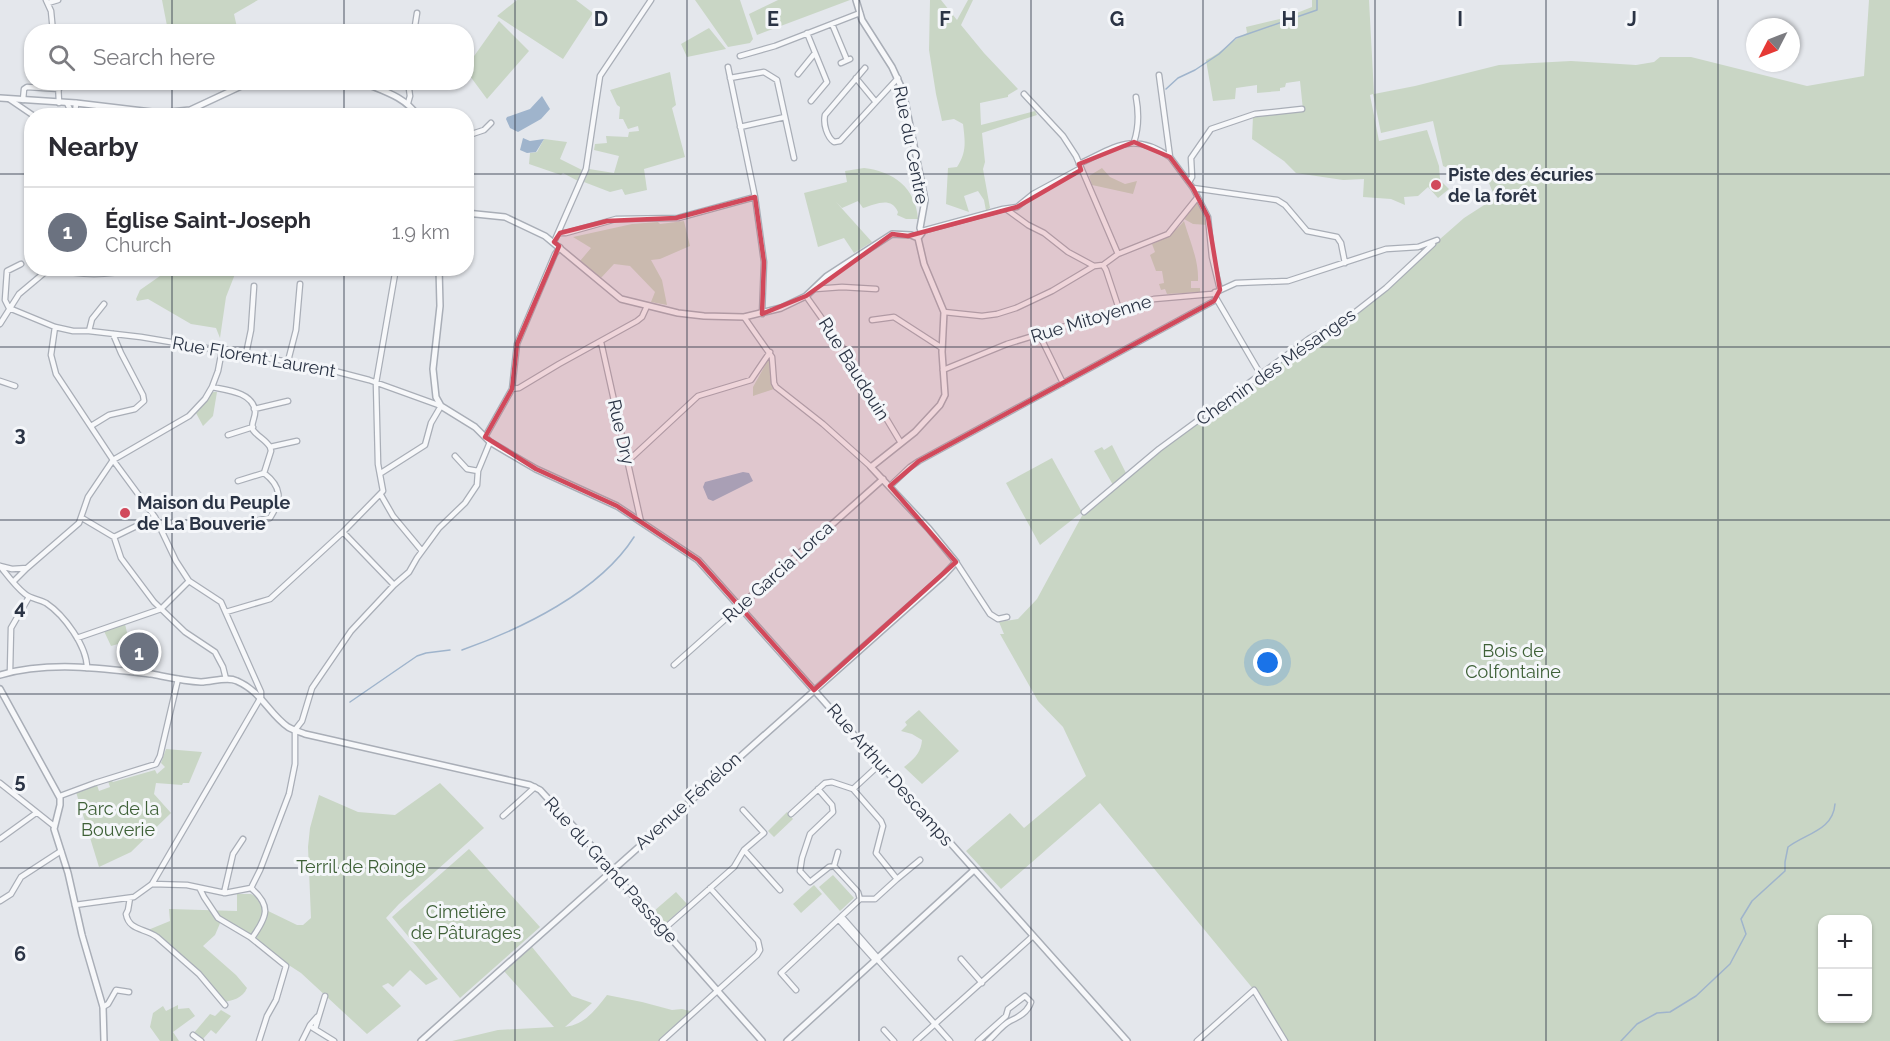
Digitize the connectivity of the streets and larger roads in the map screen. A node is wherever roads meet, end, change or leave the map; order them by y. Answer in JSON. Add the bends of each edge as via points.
{"nodes":[{"id":1,"x":58,"y":0,"type":"edge"},
{"id":2,"x":651,"y":0,"type":"edge"},
{"id":3,"x":856,"y":0,"type":"edge"},
{"id":4,"x":47,"y":2,"type":"edge"},
{"id":5,"x":417,"y":13,"type":"dead end"},
{"id":6,"x":860,"y":13,"type":"junction"},
{"id":7,"x":51,"y":24,"type":"edge"},
{"id":8,"x":415,"y":24,"type":"edge"},
{"id":9,"x":832,"y":24,"type":"junction"},
{"id":10,"x":807,"y":33,"type":"junction"},
{"id":11,"x":815,"y":53,"type":"junction"},
{"id":12,"x":740,"y":56,"type":"dead end"},
{"id":13,"x":846,"y":61,"type":"dead end"},
{"id":14,"x":728,"y":67,"type":"dead end"},
{"id":15,"x":865,"y":68,"type":"dead end"},
{"id":16,"x":798,"y":74,"type":"dead end"},
{"id":17,"x":1159,"y":75,"type":"dead end"},
{"id":18,"x":730,"y":78,"type":"junction"},
{"id":19,"x":856,"y":78,"type":"junction"},
{"id":20,"x":898,"y":78,"type":"junction"},
{"id":21,"x":24,"y":89,"type":"edge"},
{"id":22,"x":58,"y":90,"type":"edge"},
{"id":23,"x":232,"y":90,"type":"edge"},
{"id":24,"x":380,"y":90,"type":"edge"},
{"id":25,"x":409,"y":90,"type":"edge"},
{"id":26,"x":1024,"y":94,"type":"dead end"},
{"id":27,"x":1136,"y":97,"type":"dead end"},
{"id":28,"x":0,"y":98,"type":"edge"},
{"id":29,"x":9,"y":99,"type":"junction"},
{"id":30,"x":22,"y":100,"type":"junction"},
{"id":31,"x":811,"y":101,"type":"dead end"},
{"id":32,"x":875,"y":101,"type":"junction"},
{"id":33,"x":60,"y":103,"type":"junction"},
{"id":34,"x":67,"y":103,"type":"junction"},
{"id":35,"x":76,"y":103,"type":"junction"},
{"id":36,"x":408,"y":103,"type":"junction"},
{"id":37,"x":70,"y":108,"type":"edge"},
{"id":38,"x":75,"y":108,"type":"edge"},
{"id":39,"x":118,"y":108,"type":"edge"},
{"id":40,"x":194,"y":108,"type":"edge"},
{"id":41,"x":412,"y":108,"type":"edge"},
{"id":42,"x":24,"y":109,"type":"edge"},
{"id":43,"x":1302,"y":109,"type":"dead end"},
{"id":44,"x":785,"y":117,"type":"junction"},
{"id":45,"x":491,"y":123,"type":"dead end"},
{"id":46,"x":740,"y":128,"type":"junction"},
{"id":47,"x":474,"y":133,"type":"edge"},
{"id":48,"x":1134,"y":142,"type":"junction"},
{"id":49,"x":1170,"y":157,"type":"junction"},
{"id":50,"x":794,"y":158,"type":"dead end"},
{"id":51,"x":1080,"y":166,"type":"junction"},
{"id":52,"x":1189,"y":182,"type":"junction"},
{"id":53,"x":1193,"y":188,"type":"junction"},
{"id":54,"x":755,"y":195,"type":"junction"},
{"id":55,"x":1197,"y":198,"type":"junction"},
{"id":56,"x":1006,"y":209,"type":"junction"},
{"id":57,"x":474,"y":214,"type":"edge"},
{"id":58,"x":921,"y":230,"type":"junction"},
{"id":59,"x":560,"y":233,"type":"junction"},
{"id":60,"x":912,"y":234,"type":"junction"},
{"id":61,"x":918,"y":238,"type":"junction"},
{"id":62,"x":1437,"y":240,"type":"joint"},
{"id":63,"x":554,"y":242,"type":"junction"},
{"id":64,"x":560,"y":247,"type":"junction"},
{"id":65,"x":1118,"y":254,"type":"junction"},
{"id":66,"x":1346,"y":263,"type":"junction"},
{"id":67,"x":21,"y":264,"type":"dead end"},
{"id":68,"x":1103,"y":265,"type":"junction"},
{"id":69,"x":1094,"y":266,"type":"junction"},
{"id":70,"x":7,"y":271,"type":"junction"},
{"id":71,"x":0,"y":273,"type":"edge"},
{"id":72,"x":41,"y":276,"type":"edge"},
{"id":73,"x":395,"y":276,"type":"edge"},
{"id":74,"x":439,"y":276,"type":"edge"},
{"id":75,"x":300,"y":284,"type":"dead end"},
{"id":76,"x":255,"y":286,"type":"dead end"},
{"id":77,"x":815,"y":289,"type":"junction"},
{"id":78,"x":876,"y":289,"type":"dead end"},
{"id":79,"x":1217,"y":293,"type":"junction"},
{"id":80,"x":806,"y":296,"type":"junction"},
{"id":81,"x":104,"y":304,"type":"dead end"},
{"id":82,"x":647,"y":306,"type":"junction"},
{"id":83,"x":9,"y":308,"type":"junction"},
{"id":84,"x":1119,"y":309,"type":"junction"},
{"id":85,"x":944,"y":312,"type":"junction"},
{"id":86,"x":762,"y":314,"type":"junction"},
{"id":87,"x":744,"y":317,"type":"junction"},
{"id":88,"x":872,"y":320,"type":"dead end"},
{"id":89,"x":0,"y":324,"type":"edge"},
{"id":90,"x":54,"y":327,"type":"junction"},
{"id":91,"x":89,"y":331,"type":"junction"},
{"id":92,"x":113,"y":334,"type":"junction"},
{"id":93,"x":1039,"y":334,"type":"junction"},
{"id":94,"x":601,"y":342,"type":"junction"},
{"id":95,"x":942,"y":348,"type":"junction"},
{"id":96,"x":222,"y":350,"type":"junction"},
{"id":97,"x":770,"y":352,"type":"junction"},
{"id":98,"x":246,"y":354,"type":"junction"},
{"id":99,"x":288,"y":361,"type":"junction"},
{"id":100,"x":943,"y":370,"type":"junction"},
{"id":101,"x":1261,"y":375,"type":"junction"},
{"id":102,"x":0,"y":381,"type":"edge"},
{"id":103,"x":376,"y":383,"type":"junction"},
{"id":104,"x":1063,"y":383,"type":"junction"},
{"id":105,"x":15,"y":386,"type":"dead end"},
{"id":106,"x":212,"y":387,"type":"junction"},
{"id":107,"x":512,"y":389,"type":"junction"},
{"id":108,"x":288,"y":401,"type":"dead end"},
{"id":109,"x":441,"y":406,"type":"junction"},
{"id":110,"x":255,"y":409,"type":"junction"},
{"id":111,"x":91,"y":426,"type":"junction"},
{"id":112,"x":253,"y":428,"type":"junction"},
{"id":113,"x":228,"y":435,"type":"dead end"},
{"id":114,"x":485,"y":436,"type":"junction"},
{"id":115,"x":297,"y":441,"type":"dead end"},
{"id":116,"x":490,"y":442,"type":"junction"},
{"id":117,"x":901,"y":443,"type":"junction"},
{"id":118,"x":270,"y":447,"type":"junction"},
{"id":119,"x":455,"y":456,"type":"dead end"},
{"id":120,"x":113,"y":460,"type":"junction"},
{"id":121,"x":628,"y":461,"type":"junction"},
{"id":122,"x":871,"y":467,"type":"junction"},
{"id":123,"x":478,"y":471,"type":"junction"},
{"id":124,"x":264,"y":473,"type":"junction"},
{"id":125,"x":381,"y":473,"type":"junction"},
{"id":126,"x":883,"y":480,"type":"junction"},
{"id":127,"x":238,"y":481,"type":"dead end"},
{"id":128,"x":890,"y":486,"type":"junction"},
{"id":129,"x":381,"y":495,"type":"junction"},
{"id":130,"x":1084,"y":512,"type":"dead end"},
{"id":131,"x":155,"y":517,"type":"junction"},
{"id":132,"x":82,"y":518,"type":"junction"},
{"id":133,"x":255,"y":522,"type":"dead end"},
{"id":134,"x":641,"y":522,"type":"junction"},
{"id":135,"x":343,"y":532,"type":"junction"},
{"id":136,"x":114,"y":537,"type":"junction"},
{"id":137,"x":422,"y":551,"type":"junction"},
{"id":138,"x":956,"y":562,"type":"junction"},
{"id":139,"x":0,"y":566,"type":"edge"},
{"id":140,"x":27,"y":568,"type":"junction"},
{"id":141,"x":189,"y":581,"type":"junction"},
{"id":142,"x":13,"y":582,"type":"junction"},
{"id":143,"x":394,"y":585,"type":"junction"},
{"id":144,"x":29,"y":597,"type":"junction"},
{"id":145,"x":739,"y":607,"type":"junction"},
{"id":146,"x":161,"y":609,"type":"junction"},
{"id":147,"x":226,"y":612,"type":"junction"},
{"id":148,"x":1007,"y":617,"type":"dead end"},
{"id":149,"x":77,"y":638,"type":"junction"},
{"id":150,"x":674,"y":665,"type":"dead end"},
{"id":151,"x":87,"y":668,"type":"junction"},
{"id":152,"x":10,"y":672,"type":"junction"},
{"id":153,"x":0,"y":675,"type":"edge"},
{"id":154,"x":178,"y":679,"type":"junction"},
{"id":155,"x":226,"y":679,"type":"junction"},
{"id":156,"x":0,"y":689,"type":"edge"},
{"id":157,"x":814,"y":690,"type":"junction"},
{"id":158,"x":261,"y":697,"type":"junction"},
{"id":159,"x":295,"y":730,"type":"junction"},
{"id":160,"x":879,"y":765,"type":"junction"},
{"id":161,"x":0,"y":783,"type":"edge"},
{"id":162,"x":535,"y":788,"type":"junction"},
{"id":163,"x":818,"y":789,"type":"junction"},
{"id":164,"x":853,"y":789,"type":"junction"},
{"id":165,"x":60,"y":796,"type":"junction"},
{"id":166,"x":743,"y":810,"type":"dead end"},
{"id":167,"x":36,"y":813,"type":"junction"},
{"id":168,"x":791,"y":814,"type":"dead end"},
{"id":169,"x":502,"y":816,"type":"dead end"},
{"id":170,"x":54,"y":826,"type":"junction"},
{"id":171,"x":0,"y":839,"type":"edge"},
{"id":172,"x":243,"y":839,"type":"dead end"},
{"id":173,"x":744,"y":850,"type":"junction"},
{"id":174,"x":61,"y":851,"type":"junction"},
{"id":175,"x":838,"y":852,"type":"dead end"},
{"id":176,"x":920,"y":860,"type":"dead end"},
{"id":177,"x":834,"y":866,"type":"junction"},
{"id":178,"x":612,"y":870,"type":"junction"},
{"id":179,"x":974,"y":870,"type":"junction"},
{"id":180,"x":897,"y":879,"type":"junction"},
{"id":181,"x":152,"y":884,"type":"junction"},
{"id":182,"x":251,"y":888,"type":"junction"},
{"id":183,"x":710,"y":888,"type":"junction"},
{"id":184,"x":200,"y":889,"type":"junction"},
{"id":185,"x":780,"y":890,"type":"dead end"},
{"id":186,"x":224,"y":893,"type":"junction"},
{"id":187,"x":130,"y":898,"type":"junction"},
{"id":188,"x":860,"y":899,"type":"junction"},
{"id":189,"x":0,"y":901,"type":"edge"},
{"id":190,"x":75,"y":905,"type":"junction"},
{"id":191,"x":840,"y":918,"type":"junction"},
{"id":192,"x":664,"y":929,"type":"junction"},
{"id":193,"x":1033,"y":936,"type":"junction"},
{"id":194,"x":252,"y":938,"type":"junction"},
{"id":195,"x":961,"y":958,"type":"dead end"},
{"id":196,"x":877,"y":959,"type":"junction"},
{"id":197,"x":982,"y":983,"type":"junction"},
{"id":198,"x":796,"y":990,"type":"dead end"},
{"id":199,"x":717,"y":991,"type":"junction"},
{"id":200,"x":129,"y":992,"type":"dead end"},
{"id":201,"x":325,"y":996,"type":"dead end"},
{"id":202,"x":225,"y":1005,"type":"dead end"},
{"id":203,"x":103,"y":1007,"type":"junction"},
{"id":204,"x":320,"y":1016,"type":"junction"},
{"id":205,"x":309,"y":1024,"type":"junction"},
{"id":206,"x":935,"y":1024,"type":"junction"},
{"id":207,"x":315,"y":1029,"type":"junction"},
{"id":208,"x":884,"y":1030,"type":"dead end"},
{"id":209,"x":193,"y":1035,"type":"dead end"},
{"id":210,"x":104,"y":1041,"type":"edge"},
{"id":211,"x":201,"y":1041,"type":"edge"},
{"id":212,"x":259,"y":1041,"type":"edge"},
{"id":213,"x":303,"y":1041,"type":"edge"},
{"id":214,"x":334,"y":1041,"type":"edge"},
{"id":215,"x":421,"y":1041,"type":"edge"},
{"id":216,"x":662,"y":1041,"type":"edge"},
{"id":217,"x":762,"y":1041,"type":"edge"},
{"id":218,"x":787,"y":1041,"type":"edge"},
{"id":219,"x":894,"y":1041,"type":"edge"},
{"id":220,"x":916,"y":1041,"type":"edge"},
{"id":221,"x":950,"y":1041,"type":"edge"},
{"id":222,"x":978,"y":1041,"type":"edge"},
{"id":223,"x":988,"y":1041,"type":"edge"},
{"id":224,"x":1127,"y":1041,"type":"edge"},
{"id":225,"x":1197,"y":1041,"type":"edge"},
{"id":226,"x":1285,"y":1041,"type":"edge"}],
"edges":[{"from":1,"to":4,"type":"street"},
{"from":2,"to":59,"type":"street","via":[[600,76],[586,169]]},
{"from":3,"to":6,"type":"street","name":"Rue du Centre"},
{"from":4,"to":7,"type":"street"},
{"from":5,"to":8,"type":"street"},
{"from":6,"to":9,"type":"street"},
{"from":6,"to":20,"type":"street","name":"Rue du Centre"},
{"from":9,"to":10,"type":"street"},
{"from":9,"to":13,"type":"street"},
{"from":10,"to":11,"type":"street"},
{"from":10,"to":12,"type":"street"},
{"from":11,"to":16,"type":"street"},
{"from":11,"to":31,"type":"street","via":[[827,82]]},
{"from":14,"to":18,"type":"street"},
{"from":15,"to":19,"type":"street"},
{"from":17,"to":49,"type":"street"},
{"from":18,"to":44,"type":"street","via":[[756,72],[772,76],[777,80]]},
{"from":18,"to":46,"type":"street"},
{"from":19,"to":32,"type":"street"},
{"from":19,"to":32,"type":"street","via":[[825,115],[829,139],[840,141]]},
{"from":20,"to":32,"type":"street"},
{"from":20,"to":58,"type":"street","name":"Rue du Centre","via":[[925,200]]},
{"from":21,"to":30,"type":"street"},
{"from":22,"to":33,"type":"street"},
{"from":23,"to":40,"type":"street"},
{"from":24,"to":36,"type":"street"},
{"from":25,"to":36,"type":"street"},
{"from":26,"to":51,"type":"street","via":[[1063,136]]},
{"from":27,"to":48,"type":"street"},
{"from":28,"to":29,"type":"street"},
{"from":29,"to":30,"type":"street"},
{"from":29,"to":42,"type":"street"},
{"from":30,"to":33,"type":"street"},
{"from":33,"to":34,"type":"street"},
{"from":34,"to":35,"type":"street"},
{"from":34,"to":37,"type":"street"},
{"from":35,"to":38,"type":"street"},
{"from":35,"to":39,"type":"street"},
{"from":36,"to":41,"type":"street"},
{"from":43,"to":52,"type":"street","via":[[1255,114],[1211,129],[1191,158]]},
{"from":44,"to":46,"type":"street"},
{"from":44,"to":50,"type":"street"},
{"from":45,"to":47,"type":"street"},
{"from":46,"to":54,"type":"street"},
{"from":48,"to":49,"type":"street"},
{"from":48,"to":51,"type":"street"},
{"from":49,"to":52,"type":"street"},
{"from":51,"to":56,"type":"street","via":[[1017,207]]},
{"from":51,"to":65,"type":"street"},
{"from":52,"to":53,"type":"street"},
{"from":53,"to":55,"type":"street"},
{"from":53,"to":66,"type":"street","via":[[1277,200],[1307,231],[1336,237]]},
{"from":54,"to":59,"type":"street","via":[[679,218],[616,219]]},
{"from":54,"to":86,"type":"street","via":[[764,262]]},
{"from":55,"to":65,"type":"street","via":[[1168,234]]},
{"from":55,"to":79,"type":"street","via":[[1208,217]]},
{"from":56,"to":58,"type":"street"},
{"from":56,"to":69,"type":"street"},
{"from":57,"to":63,"type":"street","via":[[507,218]]},
{"from":58,"to":60,"type":"street","via":[[913,228]]},
{"from":58,"to":61,"type":"street"},
{"from":59,"to":63,"type":"street"},
{"from":60,"to":61,"type":"street"},
{"from":60,"to":77,"type":"street","via":[[892,234],[879,241],[827,276]]},
{"from":61,"to":85,"type":"street"},
{"from":62,"to":66,"type":"street","name":"Rue Mitoyenne","via":[[1418,247],[1386,249]]},
{"from":62,"to":101,"type":"street","name":"Chemin des Mésanges","via":[[1349,317],[1310,338]]},
{"from":63,"to":64,"type":"street"},
{"from":64,"to":82,"type":"street","via":[[616,297]]},
{"from":64,"to":107,"type":"street","via":[[517,344]]},
{"from":65,"to":68,"type":"street"},
{"from":66,"to":79,"type":"street","name":"Rue Mitoyenne","via":[[1288,281],[1236,283]]},
{"from":67,"to":70,"type":"street"},
{"from":68,"to":69,"type":"street"},
{"from":68,"to":84,"type":"street"},
{"from":69,"to":85,"type":"street","via":[[1052,291],[997,315]]},
{"from":70,"to":71,"type":"street"},
{"from":70,"to":83,"type":"street","via":[[5,300]]},
{"from":72,"to":83,"type":"street"},
{"from":73,"to":103,"type":"street"},
{"from":74,"to":109,"type":"street","via":[[433,369]]},
{"from":75,"to":99,"type":"street","via":[[296,330]]},
{"from":76,"to":98,"type":"street"},
{"from":77,"to":78,"type":"street"},
{"from":77,"to":80,"type":"street"},
{"from":79,"to":84,"type":"street","name":"Rue Mitoyenne","via":[[1154,299]]},
{"from":79,"to":101,"type":"street"},
{"from":79,"to":104,"type":"street"},
{"from":80,"to":86,"type":"street"},
{"from":80,"to":117,"type":"street","name":"Rue Baudouin","via":[[850,358]]},
{"from":81,"to":91,"type":"street","via":[[92,319]]},
{"from":82,"to":87,"type":"street","via":[[687,314]]},
{"from":82,"to":94,"type":"street","via":[[642,317]]},
{"from":83,"to":89,"type":"street"},
{"from":83,"to":90,"type":"street","name":"Rue Florent Laurent"},
{"from":84,"to":93,"type":"street","name":"Rue Mitoyenne"},
{"from":85,"to":95,"type":"street"},
{"from":86,"to":87,"type":"street"},
{"from":87,"to":97,"type":"street"},
{"from":88,"to":95,"type":"street","via":[[894,317]]},
{"from":90,"to":91,"type":"street","name":"Rue Florent Laurent"},
{"from":90,"to":111,"type":"street","via":[[51,355],[56,374]]},
{"from":91,"to":92,"type":"street","name":"Rue Florent Laurent"},
{"from":92,"to":96,"type":"street","name":"Rue Florent Laurent"},
{"from":92,"to":111,"type":"street","via":[[144,401],[135,410],[109,415]]},
{"from":93,"to":100,"type":"street","name":"Rue Mitoyenne"},
{"from":93,"to":104,"type":"street"},
{"from":94,"to":107,"type":"street"},
{"from":94,"to":121,"type":"street","name":"Rue Dry"},
{"from":95,"to":100,"type":"street"},
{"from":96,"to":98,"type":"street","name":"Rue Florent Laurent"},
{"from":96,"to":106,"type":"street"},
{"from":97,"to":121,"type":"street","via":[[751,380],[698,396]]},
{"from":97,"to":122,"type":"street","via":[[776,387]]},
{"from":98,"to":99,"type":"street","name":"Rue Florent Laurent"},
{"from":99,"to":103,"type":"street","name":"Rue Florent Laurent"},
{"from":100,"to":117,"type":"street","via":[[943,401]]},
{"from":101,"to":130,"type":"street","name":"Chemin des Mésanges","via":[[1143,462]]},
{"from":102,"to":105,"type":"street"},
{"from":103,"to":109,"type":"street","name":"Rue Florent Laurent"},
{"from":103,"to":125,"type":"street"},
{"from":104,"to":128,"type":"street","via":[[919,461]]},
{"from":106,"to":110,"type":"street","via":[[242,393]]},
{"from":106,"to":120,"type":"street","via":[[189,416]]},
{"from":107,"to":114,"type":"street"},
{"from":108,"to":110,"type":"street"},
{"from":109,"to":114,"type":"street","name":"Rue Arthur Descamps"},
{"from":109,"to":125,"type":"street","via":[[425,445]]},
{"from":110,"to":112,"type":"street"},
{"from":111,"to":120,"type":"street"},
{"from":112,"to":113,"type":"street"},
{"from":112,"to":118,"type":"street"},
{"from":114,"to":116,"type":"street","name":"Rue Arthur Descamps"},
{"from":115,"to":118,"type":"street"},
{"from":116,"to":123,"type":"street"},
{"from":116,"to":134,"type":"street","name":"Rue Arthur Descamps","via":[[536,470],[617,506]]},
{"from":117,"to":122,"type":"street"},
{"from":118,"to":124,"type":"street"},
{"from":119,"to":123,"type":"street","via":[[467,469]]},
{"from":120,"to":131,"type":"street"},
{"from":120,"to":132,"type":"street","via":[[88,497]]},
{"from":121,"to":134,"type":"street","name":"Rue Dry"},
{"from":122,"to":126,"type":"street"},
{"from":123,"to":137,"type":"street","via":[[477,485],[465,503]]},
{"from":124,"to":127,"type":"street"},
{"from":124,"to":133,"type":"street","via":[[276,483],[278,497],[270,518]]},
{"from":125,"to":129,"type":"street"},
{"from":126,"to":128,"type":"street"},
{"from":126,"to":145,"type":"street","name":"Rue Garcia Lorca"},
{"from":128,"to":138,"type":"street"},
{"from":129,"to":135,"type":"street"},
{"from":129,"to":137,"type":"street"},
{"from":131,"to":136,"type":"street"},
{"from":131,"to":141,"type":"street"},
{"from":132,"to":136,"type":"street"},
{"from":132,"to":140,"type":"street"},
{"from":134,"to":145,"type":"street","name":"Rue Arthur Descamps","via":[[698,560]]},
{"from":135,"to":143,"type":"street"},
{"from":135,"to":147,"type":"street","via":[[270,599]]},
{"from":136,"to":146,"type":"street","via":[[121,558]]},
{"from":137,"to":143,"type":"street","via":[[409,572]]},
{"from":138,"to":148,"type":"street","via":[[987,610],[998,619]]},
{"from":138,"to":157,"type":"street","name":"Avenue Fénélon"},
{"from":139,"to":140,"type":"street"},
{"from":139,"to":142,"type":"street"},
{"from":140,"to":142,"type":"street"},
{"from":141,"to":146,"type":"street"},
{"from":141,"to":147,"type":"street","via":[[214,597]]},
{"from":142,"to":144,"type":"street"},
{"from":143,"to":159,"type":"street","via":[[351,631],[327,665],[312,688],[302,721]]},
{"from":144,"to":149,"type":"street","via":[[54,609]]},
{"from":144,"to":152,"type":"street","via":[[11,628]]},
{"from":145,"to":150,"type":"street","name":"Rue Garcia Lorca"},
{"from":145,"to":157,"type":"street","name":"Rue Arthur Descamps"},
{"from":146,"to":149,"type":"street"},
{"from":146,"to":155,"type":"street","via":[[185,632],[215,652]]},
{"from":147,"to":158,"type":"street"},
{"from":149,"to":151,"type":"street"},
{"from":151,"to":152,"type":"street"},
{"from":151,"to":154,"type":"street"},
{"from":152,"to":153,"type":"street"},
{"from":154,"to":155,"type":"street"},
{"from":154,"to":165,"type":"street","via":[[159,761]]},
{"from":155,"to":158,"type":"street","via":[[236,680]]},
{"from":156,"to":165,"type":"street"},
{"from":157,"to":160,"type":"street","name":"Rue Arthur Descamps"},
{"from":157,"to":178,"type":"street","name":"Avenue Fénélon"},
{"from":158,"to":159,"type":"street","via":[[278,718]]},
{"from":158,"to":181,"type":"street"},
{"from":159,"to":162,"type":"street","name":"Rue du Grand Passage"},
{"from":159,"to":182,"type":"street","via":[[295,764],[289,794]]},
{"from":160,"to":164,"type":"street"},
{"from":160,"to":179,"type":"street","name":"Rue Arthur Descamps"},
{"from":161,"to":167,"type":"street"},
{"from":162,"to":169,"type":"street"},
{"from":162,"to":178,"type":"street","name":"Rue du Grand Passage"},
{"from":163,"to":164,"type":"street","via":[[830,781]]},
{"from":163,"to":168,"type":"street"},
{"from":163,"to":177,"type":"street","via":[[833,812],[810,834],[799,869],[810,882]]},
{"from":164,"to":180,"type":"street","via":[[881,821],[876,853]]},
{"from":165,"to":170,"type":"street"},
{"from":166,"to":173,"type":"street","via":[[764,833]]},
{"from":167,"to":170,"type":"street"},
{"from":167,"to":171,"type":"street"},
{"from":170,"to":174,"type":"street"},
{"from":172,"to":186,"type":"street","via":[[233,854]]},
{"from":173,"to":183,"type":"street","via":[[734,867]]},
{"from":173,"to":185,"type":"street"},
{"from":174,"to":189,"type":"street","via":[[21,877],[11,894]]},
{"from":174,"to":190,"type":"street"},
{"from":175,"to":177,"type":"street"},
{"from":176,"to":180,"type":"street"},
{"from":177,"to":188,"type":"street"},
{"from":178,"to":192,"type":"street","name":"Rue du Grand Passage"},
{"from":178,"to":215,"type":"street","name":"Avenue Fénélon"},
{"from":179,"to":193,"type":"street","name":"Rue Arthur Descamps"},
{"from":179,"to":196,"type":"street"},
{"from":180,"to":188,"type":"street","via":[[875,899]]},
{"from":181,"to":184,"type":"street"},
{"from":181,"to":187,"type":"street"},
{"from":182,"to":186,"type":"street"},
{"from":182,"to":194,"type":"street","via":[[266,909]]},
{"from":183,"to":192,"type":"street"},
{"from":183,"to":199,"type":"street","via":[[758,941],[760,950]]},
{"from":184,"to":186,"type":"street"},
{"from":184,"to":194,"type":"street","via":[[218,918]]},
{"from":187,"to":190,"type":"street"},
{"from":187,"to":202,"type":"street","via":[[126,914],[130,925],[157,937],[199,974]]},
{"from":188,"to":191,"type":"street"},
{"from":190,"to":203,"type":"street"},
{"from":191,"to":196,"type":"street"},
{"from":191,"to":198,"type":"street","via":[[781,973]]},
{"from":192,"to":199,"type":"street","name":"Rue du Grand Passage"},
{"from":193,"to":197,"type":"street"},
{"from":193,"to":224,"type":"street","name":"Rue Arthur Descamps"},
{"from":194,"to":212,"type":"street","via":[[287,969]]},
{"from":195,"to":197,"type":"street"},
{"from":196,"to":206,"type":"street"},
{"from":196,"to":218,"type":"street"},
{"from":197,"to":206,"type":"street"},
{"from":199,"to":216,"type":"street"},
{"from":199,"to":217,"type":"street","name":"Rue du Grand Passage"},
{"from":200,"to":203,"type":"street","via":[[116,990]]},
{"from":201,"to":204,"type":"street"},
{"from":203,"to":210,"type":"street"},
{"from":204,"to":205,"type":"street"},
{"from":204,"to":207,"type":"street"},
{"from":205,"to":207,"type":"street"},
{"from":205,"to":213,"type":"street"},
{"from":206,"to":220,"type":"street"},
{"from":206,"to":221,"type":"street"},
{"from":207,"to":214,"type":"street"},
{"from":208,"to":219,"type":"street"},
{"from":209,"to":211,"type":"street"},
{"from":222,"to":223,"type":"street","via":[[1025,996],[1030,1007]]},
{"from":225,"to":226,"type":"street","via":[[1254,990]]}]}
